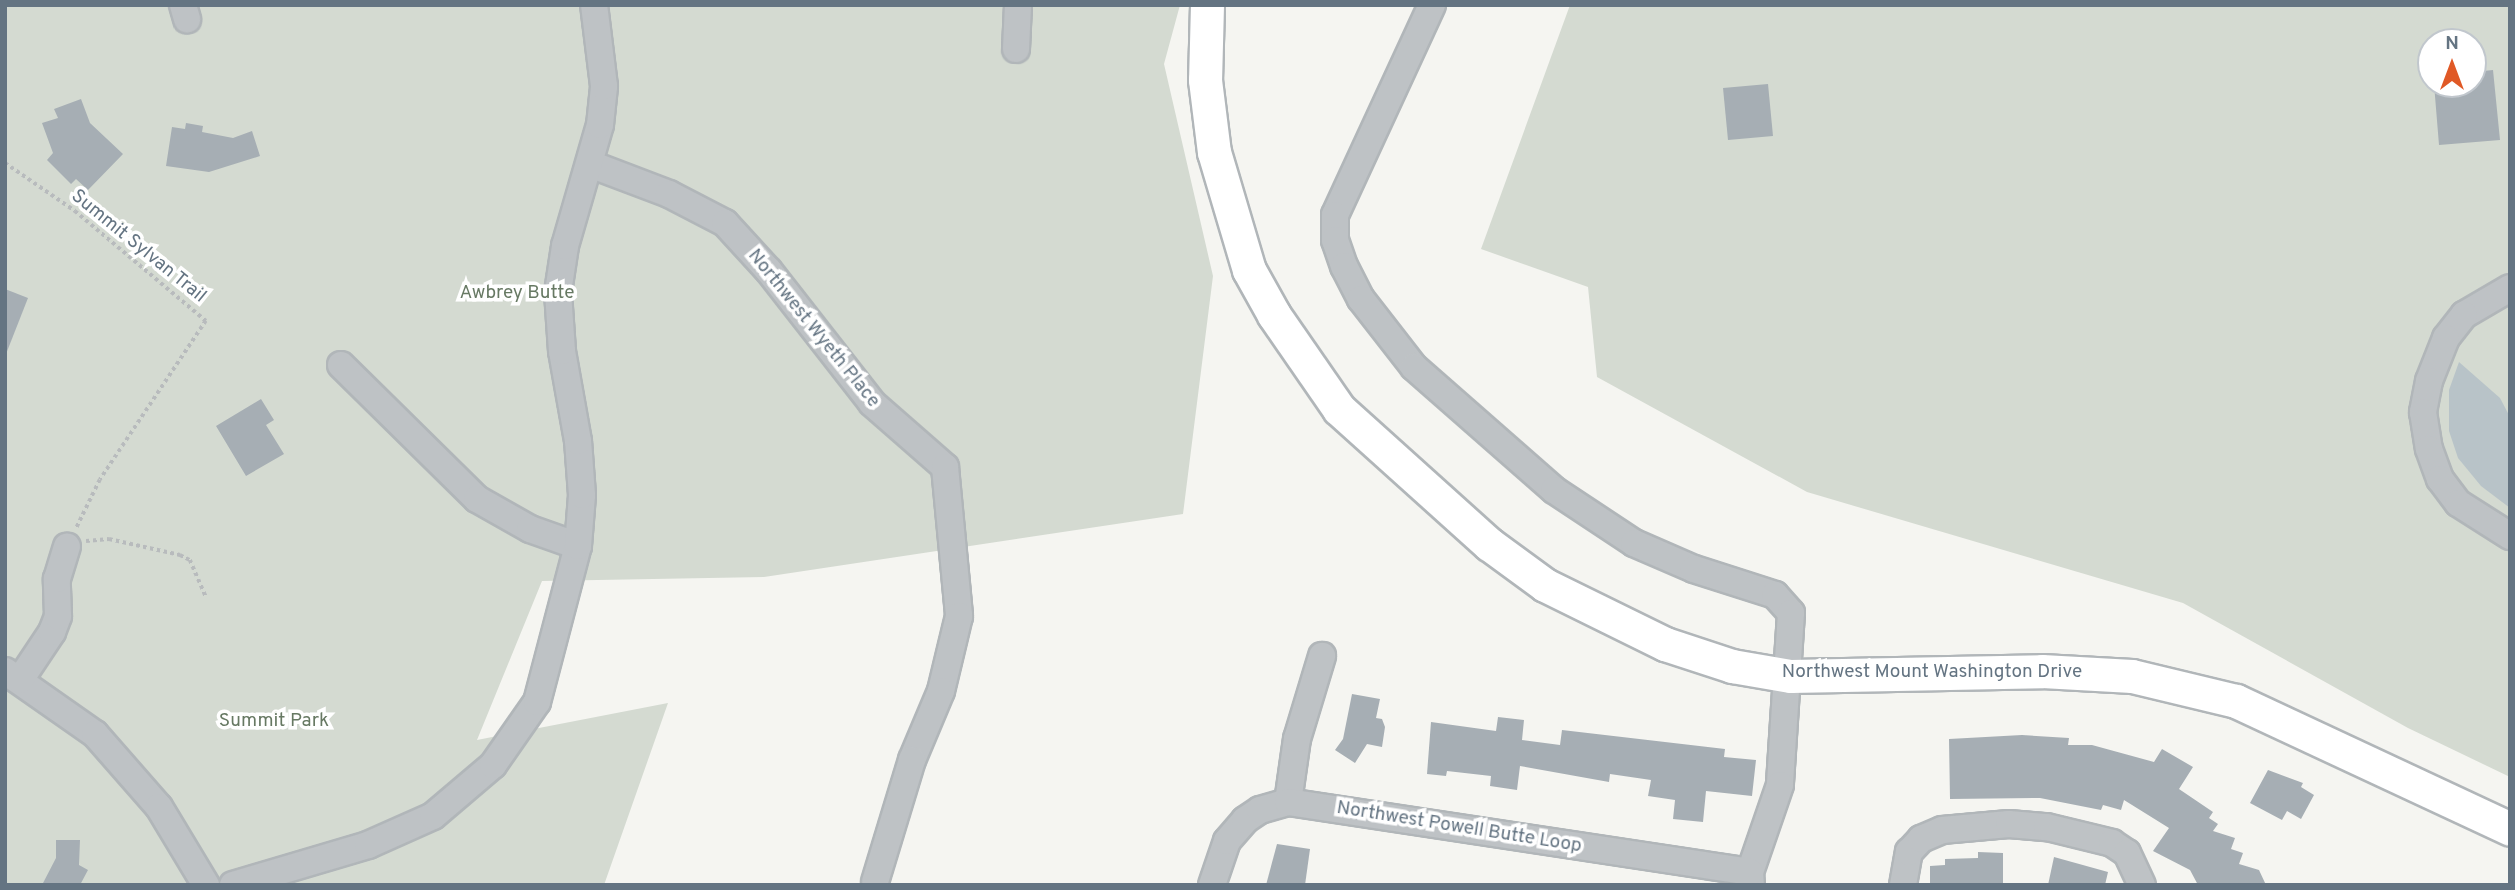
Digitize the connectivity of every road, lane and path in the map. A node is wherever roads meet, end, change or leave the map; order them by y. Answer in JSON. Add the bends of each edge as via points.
{"nodes":[{"id":1,"x":594,"y":5,"type":"edge"},
{"id":2,"x":1017,"y":5,"type":"edge"},
{"id":3,"x":1207,"y":5,"type":"edge"},
{"id":4,"x":1432,"y":5,"type":"edge"},
{"id":5,"x":1016,"y":49,"type":"dead end"},
{"id":6,"x":5,"y":163,"type":"edge"},
{"id":7,"x":590,"y":164,"type":"junction"},
{"id":8,"x":2510,"y":288,"type":"edge"},
{"id":9,"x":341,"y":365,"type":"dead end"},
{"id":10,"x":2510,"y":536,"type":"edge"},
{"id":11,"x":578,"y":546,"type":"junction"},
{"id":12,"x":67,"y":547,"type":"junction"},
{"id":13,"x":206,"y":597,"type":"dead end"},
{"id":14,"x":1322,"y":656,"type":"dead end"},
{"id":15,"x":13,"y":676,"type":"edge"},
{"id":16,"x":1790,"y":676,"type":"junction"},
{"id":17,"x":1288,"y":802,"type":"junction"},
{"id":18,"x":2510,"y":829,"type":"edge"},
{"id":19,"x":1751,"y":879,"type":"edge"},
{"id":20,"x":875,"y":882,"type":"dead end"},
{"id":21,"x":206,"y":885,"type":"edge"},
{"id":22,"x":233,"y":885,"type":"edge"},
{"id":23,"x":1212,"y":885,"type":"edge"},
{"id":24,"x":1903,"y":885,"type":"edge"},
{"id":25,"x":2142,"y":885,"type":"edge"}],
"edges":[{"from":1,"to":7,"type":"street","via":[[604,86]]},
{"from":2,"to":5,"type":"street"},
{"from":3,"to":16,"type":"main road","name":"Northwest Mount Washington Drive","via":[[1205,80],[1214,152],[1232,223],[1249,270],[1274,316],[1339,409],[1489,544],[1545,585],[1665,644],[1732,666]]},
{"from":4,"to":16,"type":"street","via":[[1335,215],[1335,240],[1361,299],[1415,367],[1554,490],[1634,543],[1694,569],[1775,595],[1791,613]]},
{"from":6,"to":12,"type":"path","name":"Summit Sylvan Trail","via":[[75,211],[206,321],[100,480]]},
{"from":7,"to":11,"type":"street","via":[[565,246],[558,292],[562,351],[578,441],[582,495]]},
{"from":7,"to":20,"type":"street","name":"Northwest Wyeth Place","via":[[669,194],[725,223],[769,271],[872,403],[945,467],[959,616],[942,691],[912,760]]},
{"from":8,"to":10,"type":"street","via":[[2464,315],[2446,338],[2423,412],[2440,478],[2458,503]]},
{"from":9,"to":11,"type":"street","via":[[477,499],[530,529]]},
{"from":11,"to":22,"type":"street","via":[[537,702],[493,765],[460,798],[409,830]]},
{"from":12,"to":13,"type":"path","via":[[109,539],[180,555],[190,561]]},
{"from":12,"to":15,"type":"street","via":[[57,579],[58,615],[52,632]]},
{"from":14,"to":17,"type":"street","via":[[1297,739]]},
{"from":15,"to":21,"type":"street","via":[[94,734],[159,807]]},
{"from":16,"to":18,"type":"main road","name":"Northwest Mount Washington Drive","via":[[2042,671],[2132,676],[2236,701]]},
{"from":16,"to":19,"type":"street","via":[[1780,785]]},
{"from":17,"to":19,"type":"street","name":"Northwest Powell Butte Loop"},
{"from":17,"to":23,"type":"street","name":"Northwest Powell Butte Loop","via":[[1245,820],[1227,841]]},
{"from":24,"to":25,"type":"street","via":[[1909,852],[1922,839],[1942,830],[2009,824],[2047,827],[2112,843],[2127,853]]}]}
